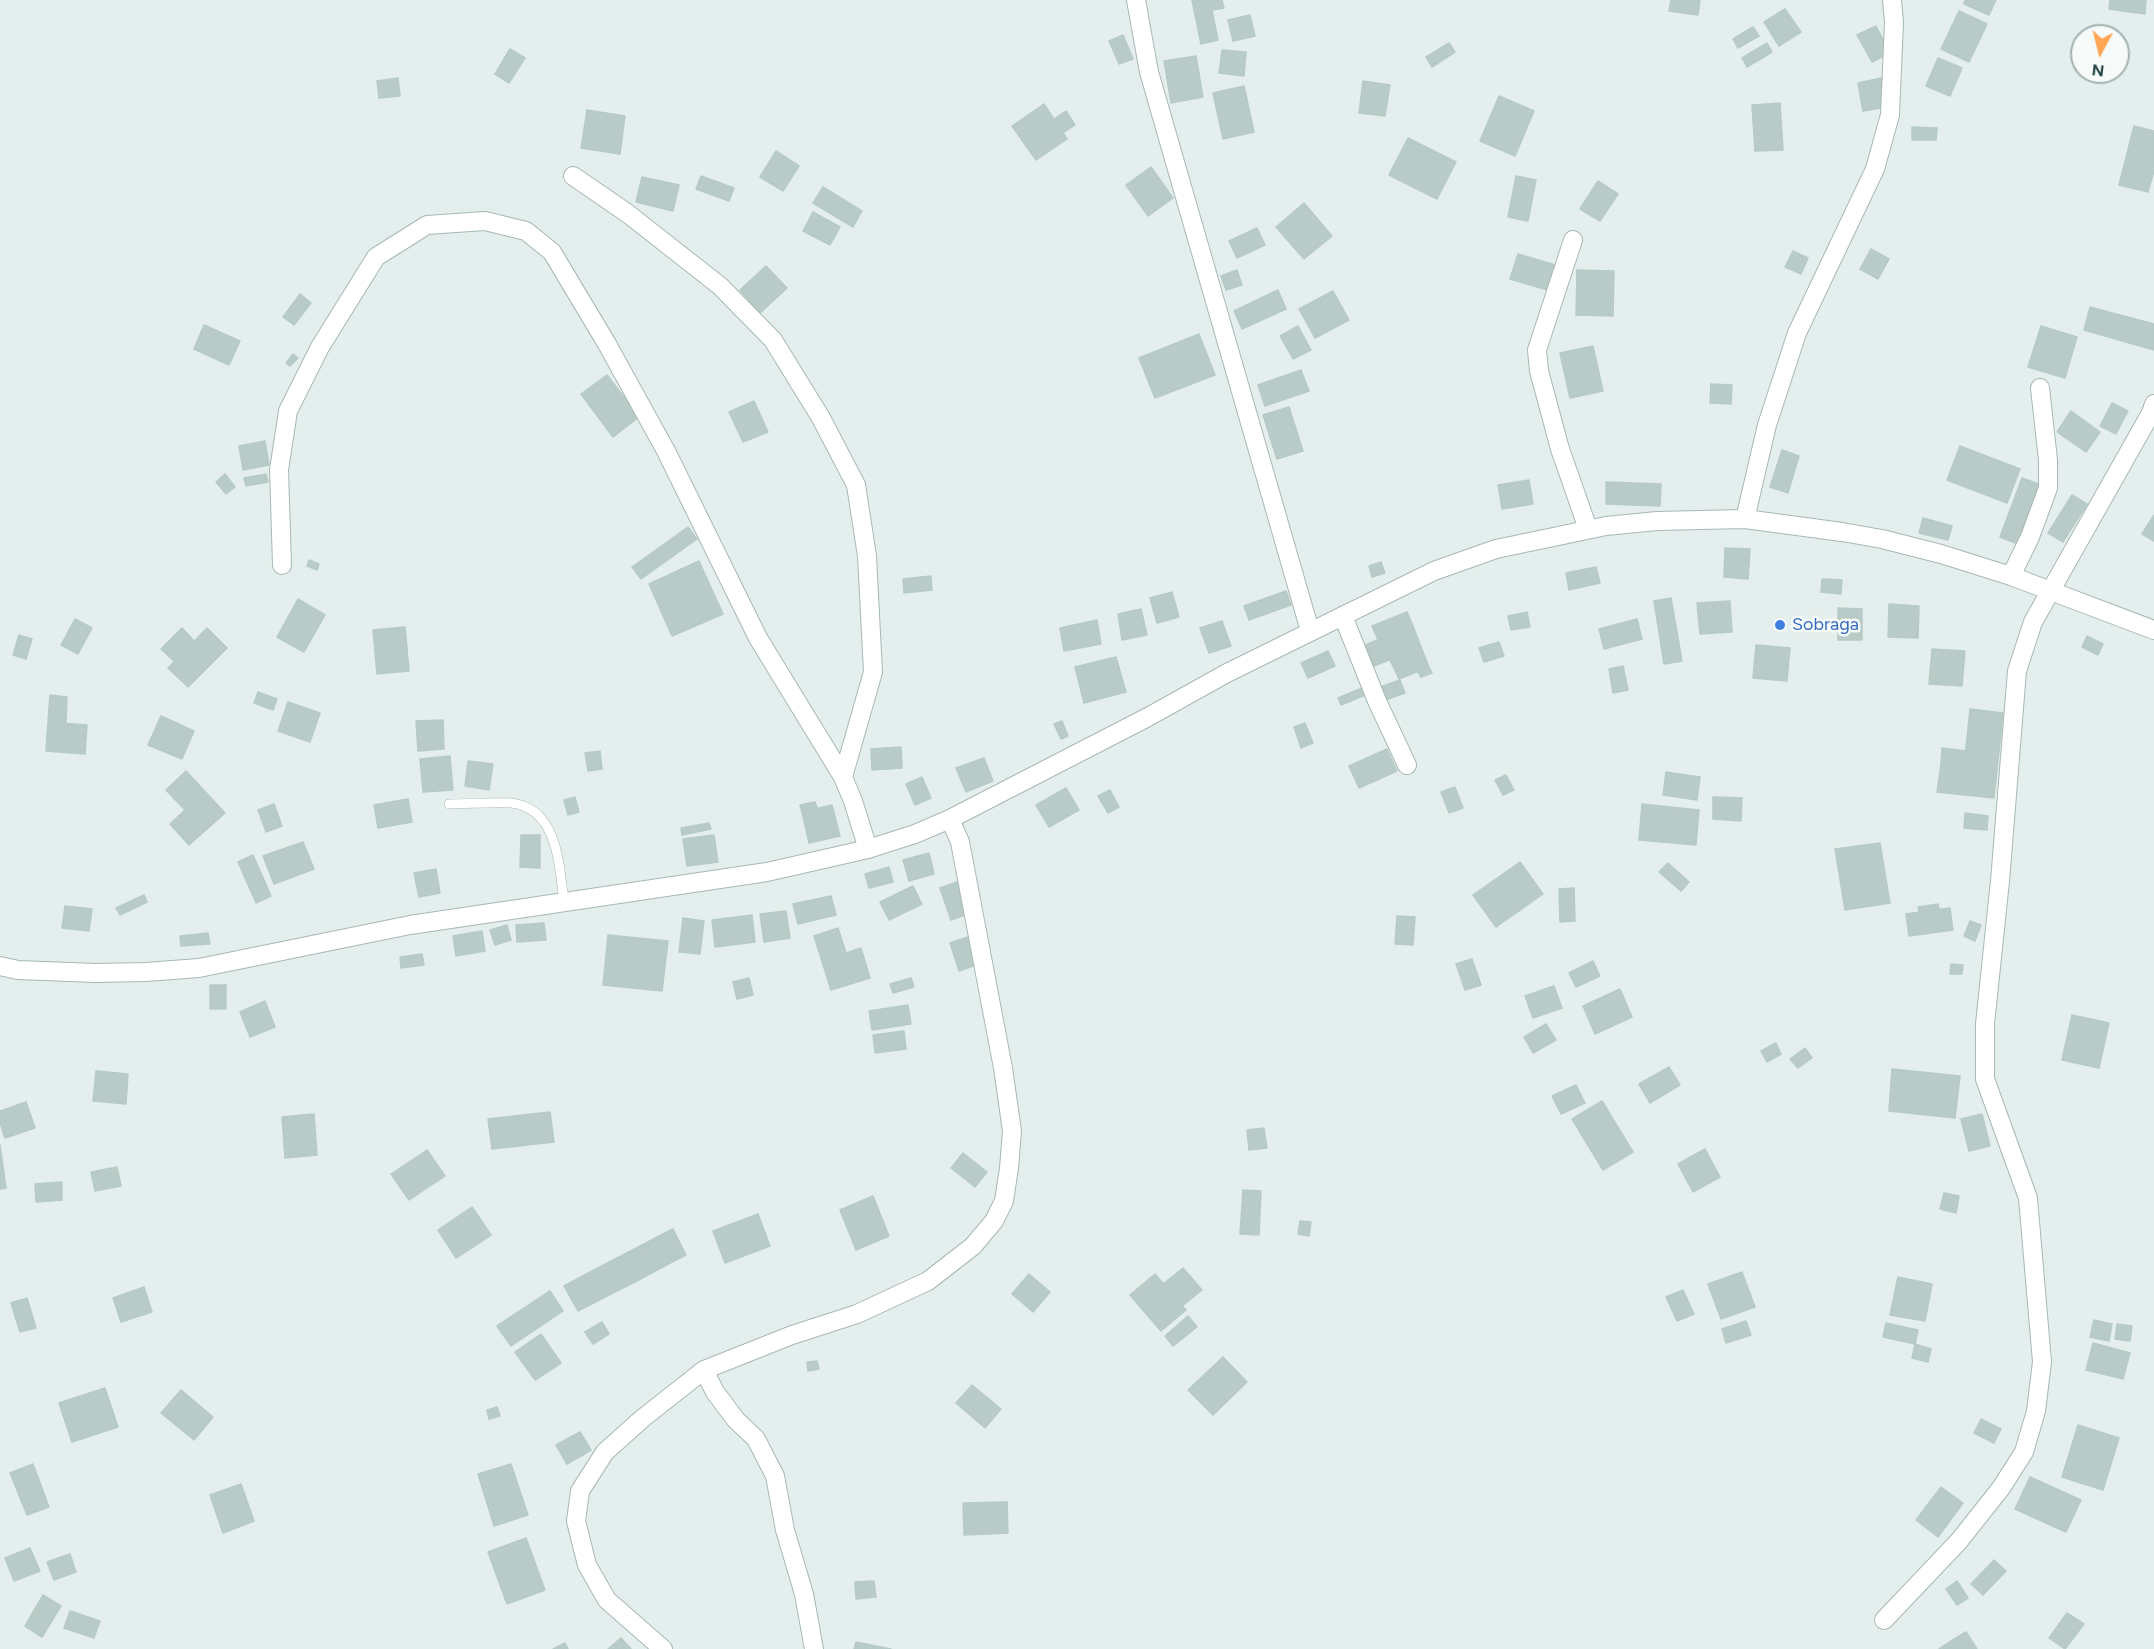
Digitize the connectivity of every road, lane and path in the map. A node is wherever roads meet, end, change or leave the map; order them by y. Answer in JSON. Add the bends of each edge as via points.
{"nodes":[{"id":1,"x":1136,"y":0,"type":"edge"},
{"id":2,"x":1892,"y":0,"type":"edge"},
{"id":3,"x":573,"y":176,"type":"dead end"},
{"id":4,"x":1573,"y":240,"type":"dead end"},
{"id":5,"x":2040,"y":388,"type":"dead end"},
{"id":6,"x":2154,"y":404,"type":"edge"},
{"id":7,"x":1745,"y":519,"type":"junction"},
{"id":8,"x":1588,"y":529,"type":"junction"},
{"id":9,"x":282,"y":565,"type":"dead end"},
{"id":10,"x":2011,"y":576,"type":"junction"},
{"id":11,"x":2051,"y":591,"type":"junction"},
{"id":12,"x":1343,"y":616,"type":"junction"},
{"id":13,"x":2154,"y":630,"type":"edge"},
{"id":14,"x":1310,"y":631,"type":"junction"},
{"id":15,"x":1407,"y":765,"type":"dead end"},
{"id":16,"x":843,"y":777,"type":"junction"},
{"id":17,"x":449,"y":804,"type":"dead end"},
{"id":18,"x":950,"y":819,"type":"junction"},
{"id":19,"x":868,"y":849,"type":"junction"},
{"id":20,"x":564,"y":902,"type":"junction"},
{"id":21,"x":0,"y":966,"type":"edge"},
{"id":22,"x":704,"y":1370,"type":"junction"},
{"id":23,"x":1884,"y":1620,"type":"dead end"},
{"id":24,"x":663,"y":1649,"type":"edge"},
{"id":25,"x":814,"y":1649,"type":"edge"}],
"edges":[{"from":1,"to":14,"type":"street","via":[[1149,72]]},
{"from":2,"to":7,"type":"street","via":[[1890,115],[1875,169],[1797,333],[1767,425]]},
{"from":3,"to":16,"type":"street","via":[[720,286],[773,340],[821,418],[856,486],[867,556],[873,672]]},
{"from":4,"to":8,"type":"street","via":[[1537,350],[1560,448]]},
{"from":5,"to":10,"type":"street","via":[[2048,488]]},
{"from":6,"to":11,"type":"street"},
{"from":7,"to":8,"type":"street","via":[[1657,521]]},
{"from":7,"to":10,"type":"street","via":[[1882,539]]},
{"from":8,"to":12,"type":"street","via":[[1496,549],[1434,571]]},
{"from":9,"to":16,"type":"street","via":[[279,470],[288,411],[321,347],[376,257],[427,225],[485,221],[526,231],[552,252],[607,344],[666,451],[759,638]]},
{"from":10,"to":11,"type":"street"},
{"from":11,"to":13,"type":"street"},
{"from":11,"to":23,"type":"street","via":[[2033,622],[2017,671],[1985,1024],[1985,1079],[2028,1198],[2042,1362],[2036,1411],[2024,1452],[2001,1488],[1959,1541]]},
{"from":12,"to":14,"type":"street"},
{"from":12,"to":15,"type":"street"},
{"from":14,"to":18,"type":"street"},
{"from":16,"to":19,"type":"street"},
{"from":17,"to":20,"type":"lane","via":[[512,803],[530,808],[541,817],[557,855]]},
{"from":18,"to":19,"type":"street"},
{"from":18,"to":22,"type":"street","via":[[960,842],[1005,1078],[1012,1131],[1004,1201],[994,1221],[973,1246],[928,1281],[858,1314]]},
{"from":19,"to":20,"type":"street","via":[[767,872]]},
{"from":20,"to":21,"type":"street","via":[[410,925],[199,968],[94,973]]},
{"from":22,"to":24,"type":"street","via":[[605,1452],[580,1491],[576,1521],[587,1565],[608,1600]]},
{"from":22,"to":25,"type":"street","via":[[736,1420],[756,1439],[775,1476]]}]}
